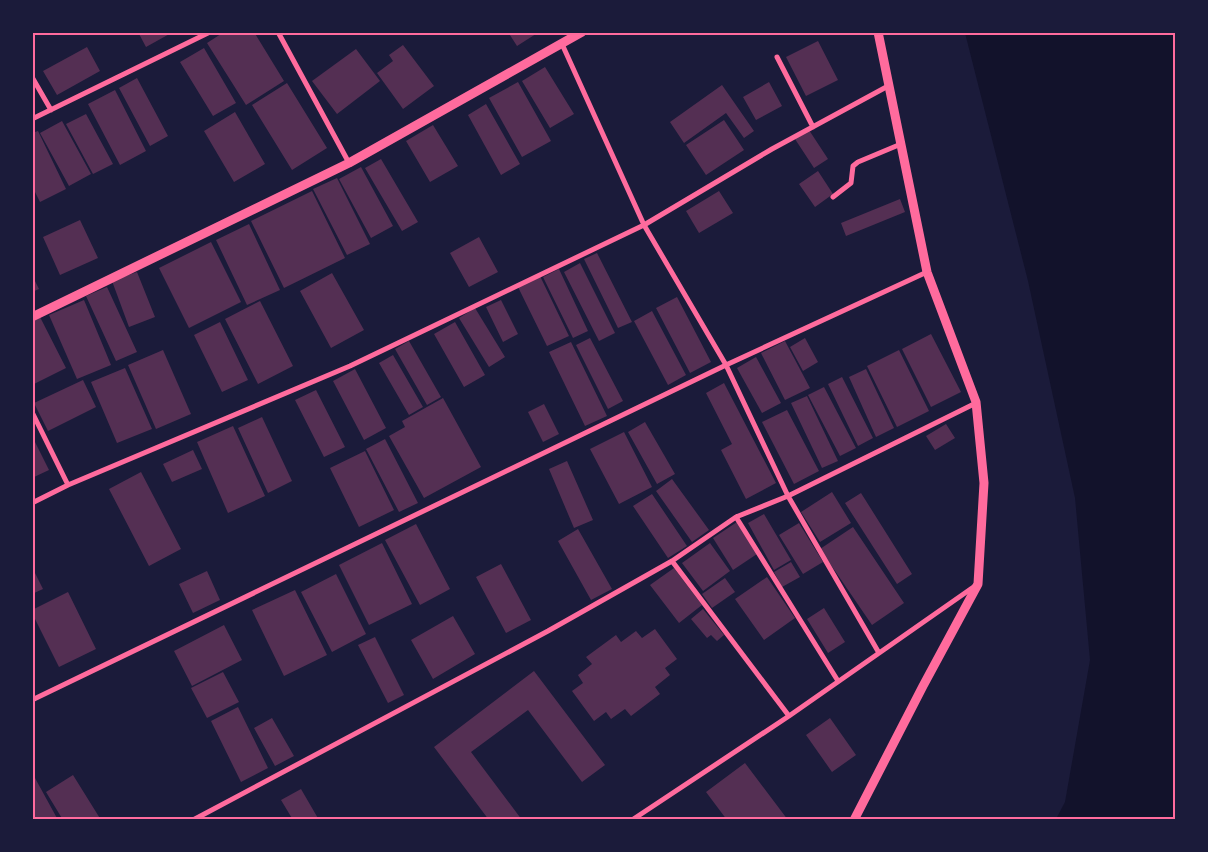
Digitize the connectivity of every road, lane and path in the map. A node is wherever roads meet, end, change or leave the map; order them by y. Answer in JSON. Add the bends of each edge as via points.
{"nodes":[{"id":1,"x":210,"y":32,"type":"edge"},
{"id":2,"x":278,"y":32,"type":"edge"},
{"id":3,"x":582,"y":32,"type":"edge"},
{"id":4,"x":878,"y":32,"type":"edge"},
{"id":5,"x":200,"y":35,"type":"edge"},
{"id":6,"x":562,"y":44,"type":"junction"},
{"id":7,"x":778,"y":58,"type":"dead end"},
{"id":8,"x":32,"y":77,"type":"edge"},
{"id":9,"x":890,"y":85,"type":"junction"},
{"id":10,"x":51,"y":110,"type":"junction"},
{"id":11,"x":32,"y":119,"type":"edge"},
{"id":12,"x":813,"y":126,"type":"junction"},
{"id":13,"x":902,"y":144,"type":"junction"},
{"id":14,"x":348,"y":163,"type":"junction"},
{"id":15,"x":833,"y":197,"type":"dead end"},
{"id":16,"x":644,"y":225,"type":"junction"},
{"id":17,"x":927,"y":272,"type":"junction"},
{"id":18,"x":32,"y":317,"type":"edge"},
{"id":19,"x":726,"y":365,"type":"junction"},
{"id":20,"x":976,"y":402,"type":"junction"},
{"id":21,"x":32,"y":412,"type":"edge"},
{"id":22,"x":68,"y":486,"type":"junction"},
{"id":23,"x":788,"y":496,"type":"junction"},
{"id":24,"x":32,"y":503,"type":"edge"},
{"id":25,"x":736,"y":517,"type":"junction"},
{"id":26,"x":672,"y":561,"type":"junction"},
{"id":27,"x":978,"y":584,"type":"junction"},
{"id":28,"x":880,"y":653,"type":"junction"},
{"id":29,"x":838,"y":680,"type":"junction"},
{"id":30,"x":32,"y":700,"type":"edge"},
{"id":31,"x":789,"y":716,"type":"junction"},
{"id":32,"x":193,"y":820,"type":"edge"},
{"id":33,"x":632,"y":820,"type":"edge"},
{"id":34,"x":854,"y":820,"type":"edge"}],
"edges":[{"from":1,"to":5,"type":"street"},
{"from":2,"to":14,"type":"street"},
{"from":3,"to":6,"type":"street"},
{"from":4,"to":9,"type":"street"},
{"from":5,"to":10,"type":"street"},
{"from":6,"to":14,"type":"street"},
{"from":6,"to":16,"type":"street"},
{"from":7,"to":12,"type":"street"},
{"from":8,"to":10,"type":"street"},
{"from":9,"to":12,"type":"street"},
{"from":9,"to":13,"type":"street"},
{"from":10,"to":11,"type":"street"},
{"from":12,"to":16,"type":"street"},
{"from":13,"to":15,"type":"street","via":[[858,162],[853,166],[851,183]]},
{"from":13,"to":17,"type":"street"},
{"from":14,"to":18,"type":"street"},
{"from":16,"to":19,"type":"street"},
{"from":16,"to":22,"type":"street","via":[[350,366]]},
{"from":17,"to":19,"type":"street"},
{"from":17,"to":20,"type":"street"},
{"from":19,"to":23,"type":"street"},
{"from":19,"to":30,"type":"street"},
{"from":20,"to":23,"type":"street"},
{"from":20,"to":27,"type":"street","via":[[984,483]]},
{"from":21,"to":22,"type":"street"},
{"from":22,"to":24,"type":"street"},
{"from":23,"to":25,"type":"street"},
{"from":23,"to":28,"type":"street"},
{"from":25,"to":26,"type":"street"},
{"from":25,"to":29,"type":"street"},
{"from":26,"to":31,"type":"street"},
{"from":26,"to":32,"type":"street","via":[[548,631]]},
{"from":27,"to":28,"type":"street"},
{"from":27,"to":34,"type":"street"},
{"from":28,"to":29,"type":"street"},
{"from":29,"to":31,"type":"street"},
{"from":31,"to":33,"type":"street"}]}
